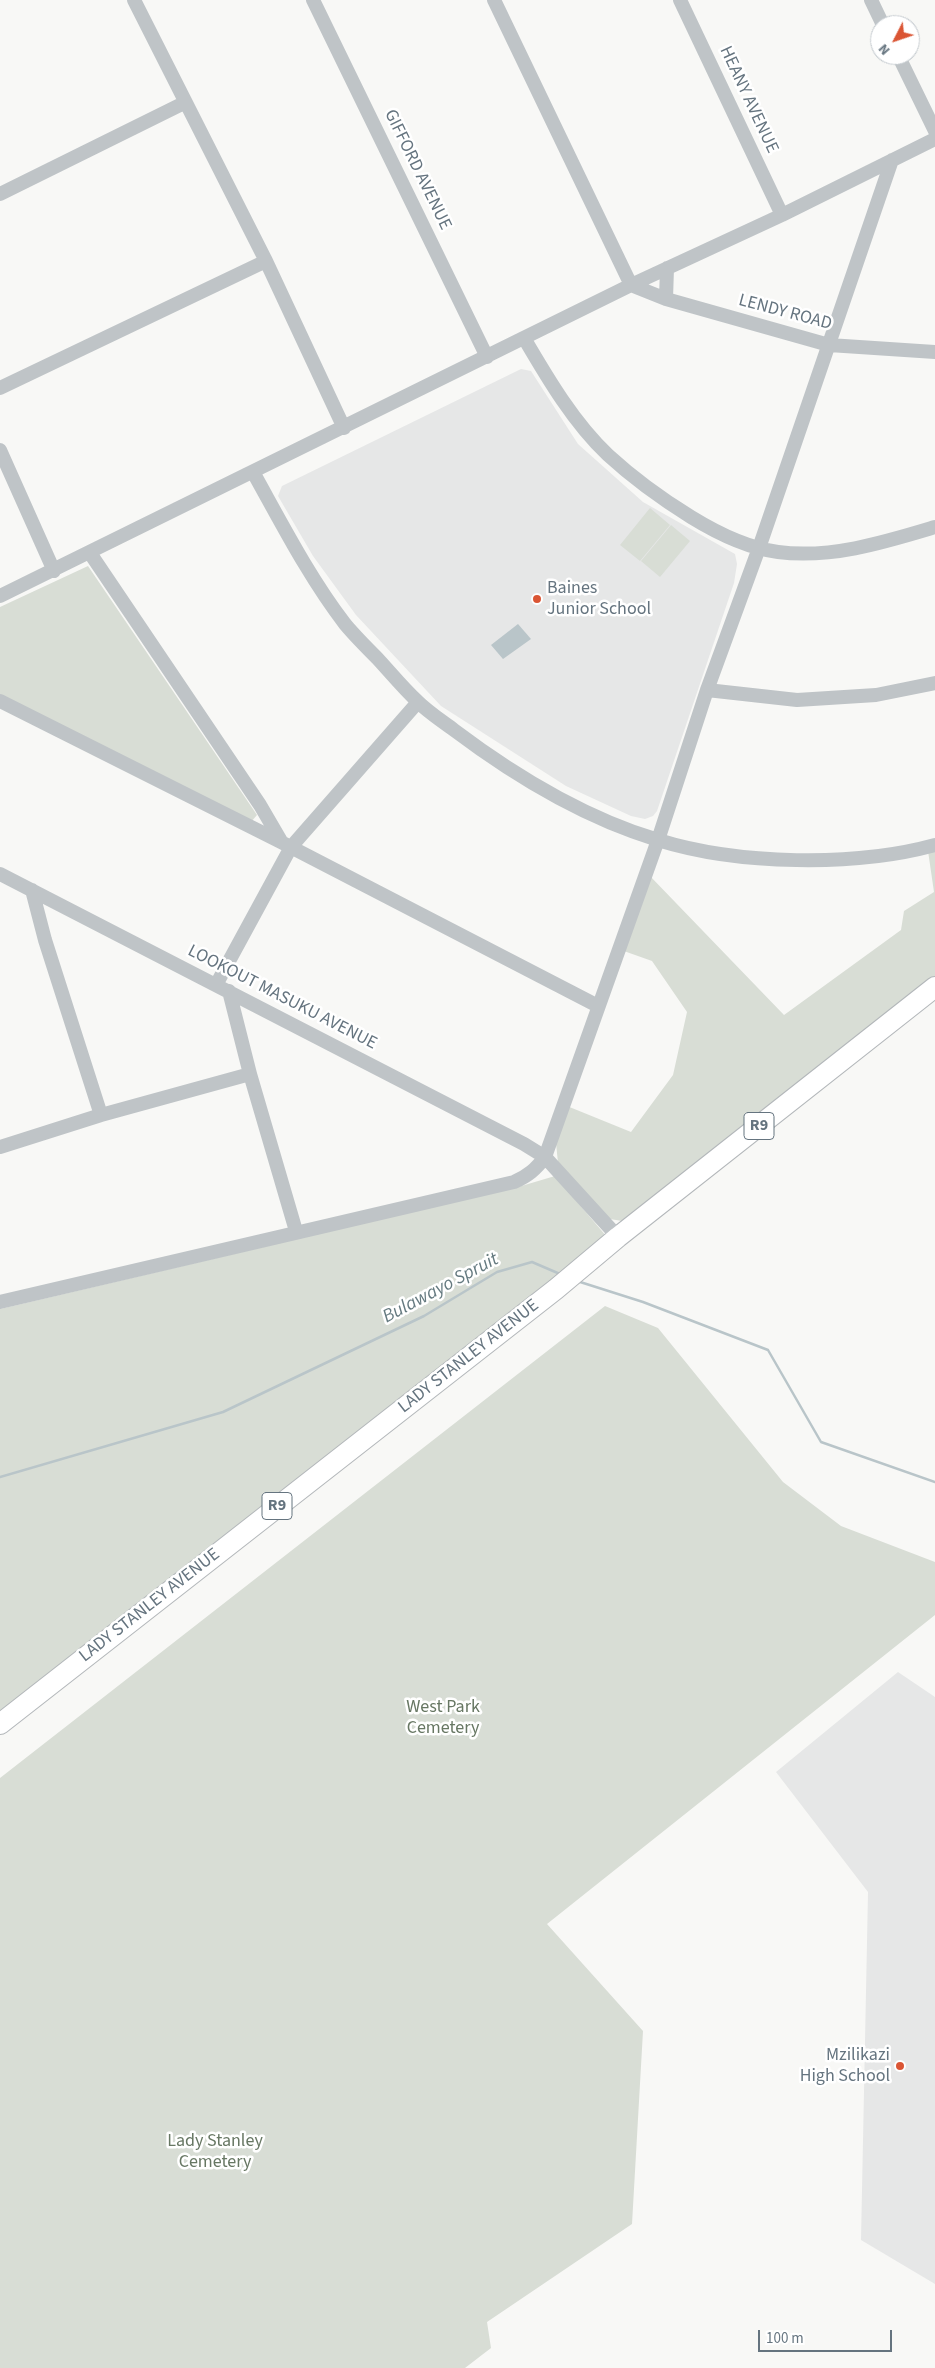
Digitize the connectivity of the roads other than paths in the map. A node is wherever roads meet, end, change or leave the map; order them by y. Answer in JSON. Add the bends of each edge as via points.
{"nodes":[{"id":1,"x":134,"y":0,"type":"edge"},
{"id":2,"x":313,"y":0,"type":"edge"},
{"id":3,"x":494,"y":0,"type":"edge"},
{"id":4,"x":680,"y":0,"type":"edge"},
{"id":5,"x":871,"y":0,"type":"edge"},
{"id":6,"x":878,"y":15,"type":"edge"},
{"id":7,"x":903,"y":65,"type":"edge"},
{"id":8,"x":184,"y":103,"type":"junction"},
{"id":9,"x":935,"y":131,"type":"edge"},
{"id":10,"x":935,"y":139,"type":"edge"},
{"id":11,"x":892,"y":160,"type":"junction"},
{"id":12,"x":0,"y":194,"type":"edge"},
{"id":13,"x":782,"y":215,"type":"junction"},
{"id":14,"x":266,"y":261,"type":"junction"},
{"id":15,"x":667,"y":268,"type":"junction"},
{"id":16,"x":631,"y":285,"type":"junction"},
{"id":17,"x":666,"y":299,"type":"junction"},
{"id":18,"x":524,"y":338,"type":"junction"},
{"id":19,"x":829,"y":345,"type":"junction"},
{"id":20,"x":935,"y":352,"type":"edge"},
{"id":21,"x":487,"y":357,"type":"junction"},
{"id":22,"x":0,"y":388,"type":"edge"},
{"id":23,"x":344,"y":428,"type":"junction"},
{"id":24,"x":0,"y":450,"type":"edge"},
{"id":25,"x":253,"y":472,"type":"junction"},
{"id":26,"x":935,"y":527,"type":"edge"},
{"id":27,"x":759,"y":548,"type":"junction"},
{"id":28,"x":90,"y":554,"type":"junction"},
{"id":29,"x":54,"y":571,"type":"junction"},
{"id":30,"x":0,"y":596,"type":"edge"},
{"id":31,"x":935,"y":683,"type":"edge"},
{"id":32,"x":707,"y":690,"type":"junction"},
{"id":33,"x":0,"y":701,"type":"edge"},
{"id":34,"x":418,"y":702,"type":"junction"},
{"id":35,"x":658,"y":840,"type":"junction"},
{"id":36,"x":286,"y":844,"type":"junction"},
{"id":37,"x":935,"y":845,"type":"edge"},
{"id":38,"x":0,"y":874,"type":"edge"},
{"id":39,"x":32,"y":890,"type":"junction"},
{"id":40,"x":216,"y":985,"type":"junction"},
{"id":41,"x":935,"y":986,"type":"edge"},
{"id":42,"x":229,"y":991,"type":"junction"},
{"id":43,"x":598,"y":1006,"type":"junction"},
{"id":44,"x":250,"y":1074,"type":"junction"},
{"id":45,"x":101,"y":1115,"type":"junction"},
{"id":46,"x":0,"y":1147,"type":"edge"},
{"id":47,"x":545,"y":1157,"type":"junction"},
{"id":48,"x":296,"y":1231,"type":"junction"},
{"id":49,"x":618,"y":1237,"type":"junction"},
{"id":50,"x":1,"y":1300,"type":"edge"},
{"id":51,"x":0,"y":1724,"type":"edge"}],
"edges":[{"from":1,"to":8,"type":"street"},
{"from":2,"to":21,"type":"street","name":"GIFFORD AVENUE"},
{"from":3,"to":16,"type":"street"},
{"from":4,"to":13,"type":"street","name":"HEANY AVENUE"},
{"from":5,"to":6,"type":"street"},
{"from":7,"to":9,"type":"street"},
{"from":8,"to":12,"type":"street"},
{"from":8,"to":14,"type":"street"},
{"from":10,"to":11,"type":"street"},
{"from":11,"to":13,"type":"street"},
{"from":11,"to":19,"type":"street"},
{"from":13,"to":15,"type":"street"},
{"from":14,"to":22,"type":"street"},
{"from":14,"to":23,"type":"street"},
{"from":15,"to":16,"type":"street"},
{"from":15,"to":17,"type":"street"},
{"from":16,"to":17,"type":"street","name":"LENDY ROAD"},
{"from":16,"to":18,"type":"street"},
{"from":17,"to":19,"type":"street","name":"LENDY ROAD"},
{"from":18,"to":21,"type":"street"},
{"from":18,"to":27,"type":"street","via":[[549,381],[607,454],[672,505],[707,527]]},
{"from":19,"to":20,"type":"street","name":"LENDY ROAD"},
{"from":19,"to":27,"type":"street"},
{"from":21,"to":23,"type":"street"},
{"from":23,"to":25,"type":"street"},
{"from":24,"to":29,"type":"street"},
{"from":25,"to":28,"type":"street"},
{"from":25,"to":34,"type":"street","via":[[302,561],[346,626]]},
{"from":26,"to":27,"type":"street","via":[[848,550],[780,552]]},
{"from":27,"to":32,"type":"street"},
{"from":28,"to":29,"type":"street"},
{"from":28,"to":36,"type":"street"},
{"from":29,"to":30,"type":"street"},
{"from":31,"to":32,"type":"street","via":[[876,695],[797,700]]},
{"from":32,"to":35,"type":"street"},
{"from":33,"to":36,"type":"street"},
{"from":34,"to":35,"type":"street","via":[[488,756],[538,786],[580,808]]},
{"from":34,"to":36,"type":"street"},
{"from":35,"to":37,"type":"street","via":[[690,848],[770,859],[828,860]]},
{"from":35,"to":43,"type":"street"},
{"from":36,"to":40,"type":"street"},
{"from":36,"to":43,"type":"street"},
{"from":38,"to":39,"type":"street","name":"LOOKOUT MASUKU AVENUE"},
{"from":39,"to":40,"type":"street","name":"LOOKOUT MASUKU AVENUE"},
{"from":39,"to":45,"type":"street"},
{"from":40,"to":42,"type":"street","name":"LOOKOUT MASUKU AVENUE"},
{"from":41,"to":49,"type":"highway","name":"LADY STANLEY AVENUE","number":"R9"},
{"from":42,"to":44,"type":"street"},
{"from":42,"to":47,"type":"street","name":"LOOKOUT MASUKU AVENUE"},
{"from":43,"to":47,"type":"street"},
{"from":44,"to":45,"type":"street"},
{"from":44,"to":48,"type":"street"},
{"from":45,"to":46,"type":"street"},
{"from":47,"to":48,"type":"street","via":[[535,1169],[514,1182]]},
{"from":47,"to":49,"type":"street","name":"LOOKOUT MASUKU AVENUE"},
{"from":48,"to":50,"type":"street"},
{"from":49,"to":51,"type":"highway","name":"LADY STANLEY AVENUE","number":"R9"}]}
